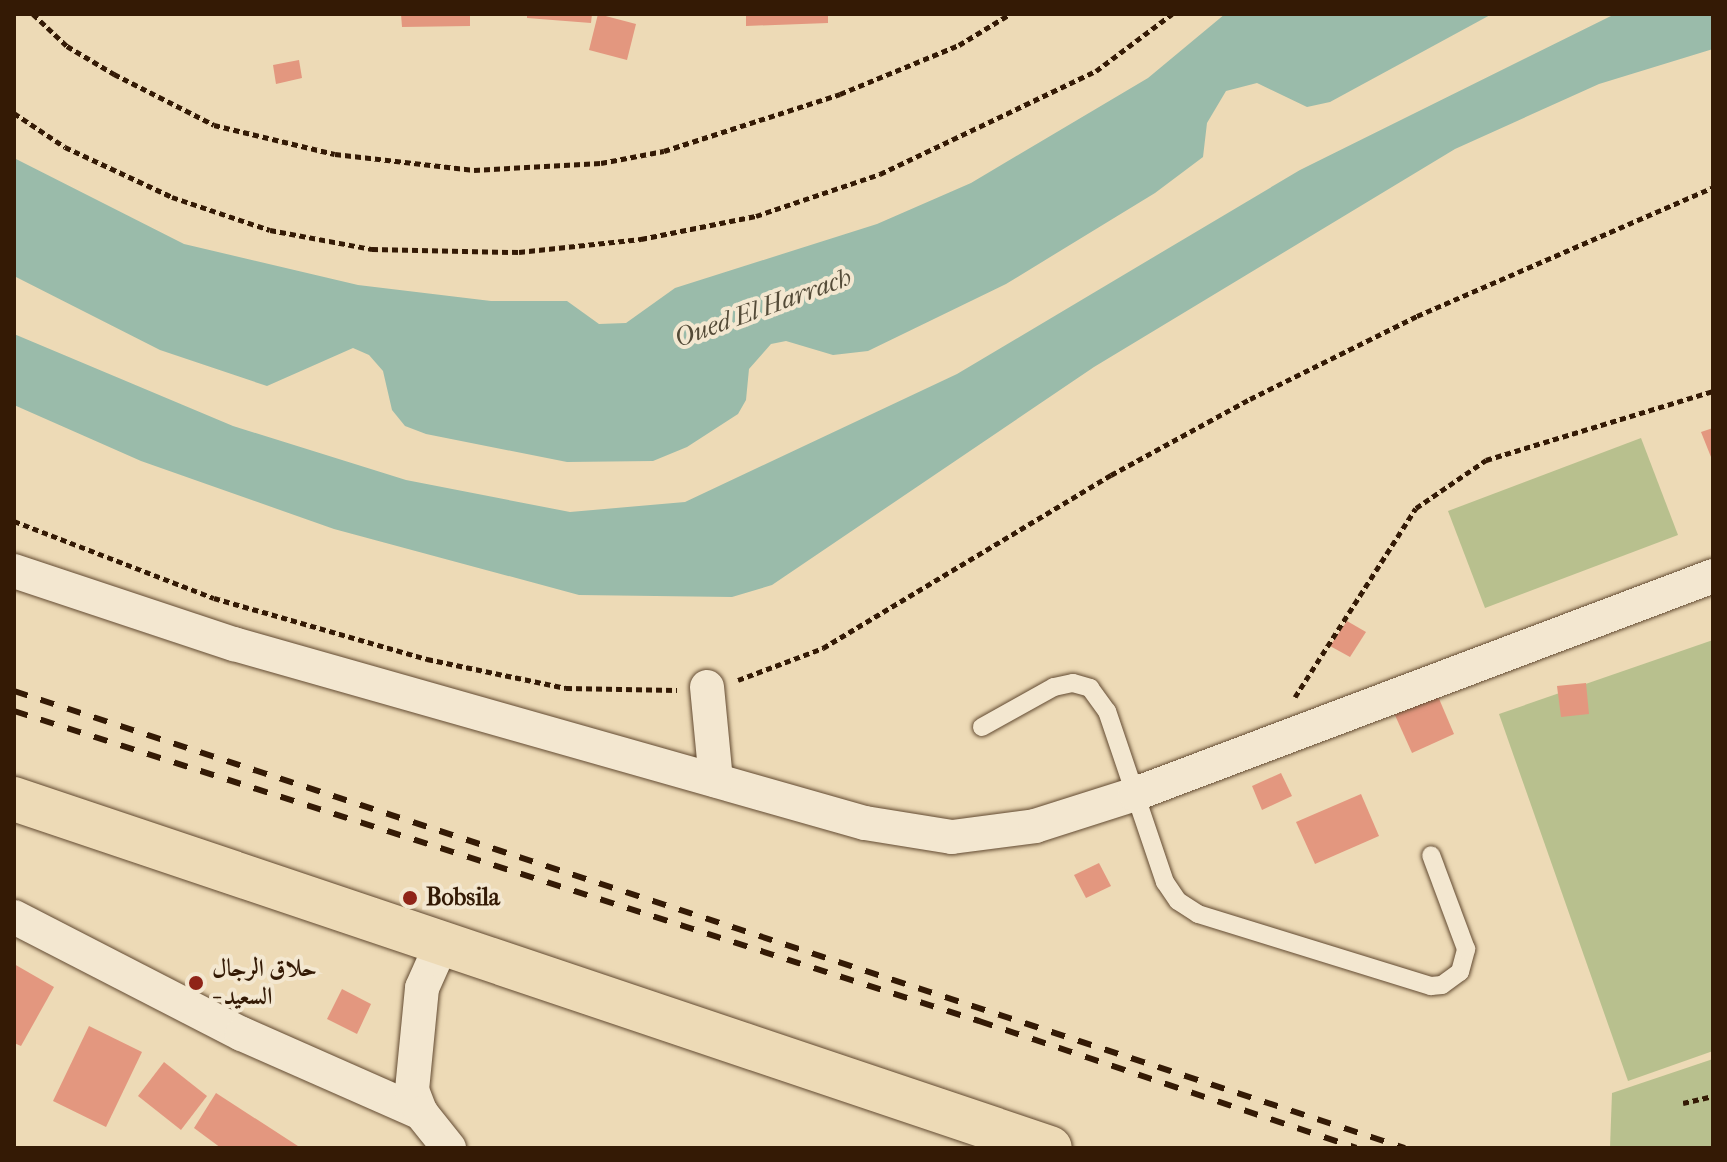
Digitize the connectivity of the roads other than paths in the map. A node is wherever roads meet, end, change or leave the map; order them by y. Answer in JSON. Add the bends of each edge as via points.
{"nodes":[{"id":1,"x":14,"y":571,"type":"edge"},
{"id":2,"x":1713,"y":576,"type":"edge"},
{"id":3,"x":707,"y":687,"type":"road end"},
{"id":4,"x":982,"y":727,"type":"dead end"},
{"id":5,"x":716,"y":781,"type":"junction"},
{"id":6,"x":1135,"y":794,"type":"junction"},
{"id":7,"x":14,"y":799,"type":"edge"},
{"id":8,"x":1431,"y":855,"type":"dead end"},
{"id":9,"x":14,"y":917,"type":"edge"},
{"id":10,"x":442,"y":943,"type":"junction"},
{"id":11,"x":421,"y":1113,"type":"junction"},
{"id":12,"x":449,"y":1148,"type":"edge"},
{"id":13,"x":1050,"y":1148,"type":"edge"}],
"edges":[{"from":1,"to":5,"type":"street","via":[[234,644]]},
{"from":2,"to":6,"type":"street"},
{"from":3,"to":5,"type":"street"},
{"from":4,"to":6,"type":"lane","via":[[1054,687],[1082,685],[1103,702]]},
{"from":5,"to":6,"type":"street","via":[[865,823],[952,837],[1035,826]]},
{"from":6,"to":8,"type":"lane","via":[[1165,882],[1187,908],[1431,986],[1460,972],[1466,949]]},
{"from":7,"to":10,"type":"main road"},
{"from":9,"to":11,"type":"street","via":[[242,1034]]},
{"from":10,"to":11,"type":"street","via":[[422,988],[414,1043],[412,1090]]},
{"from":10,"to":13,"type":"main road"},
{"from":11,"to":12,"type":"street"}]}
